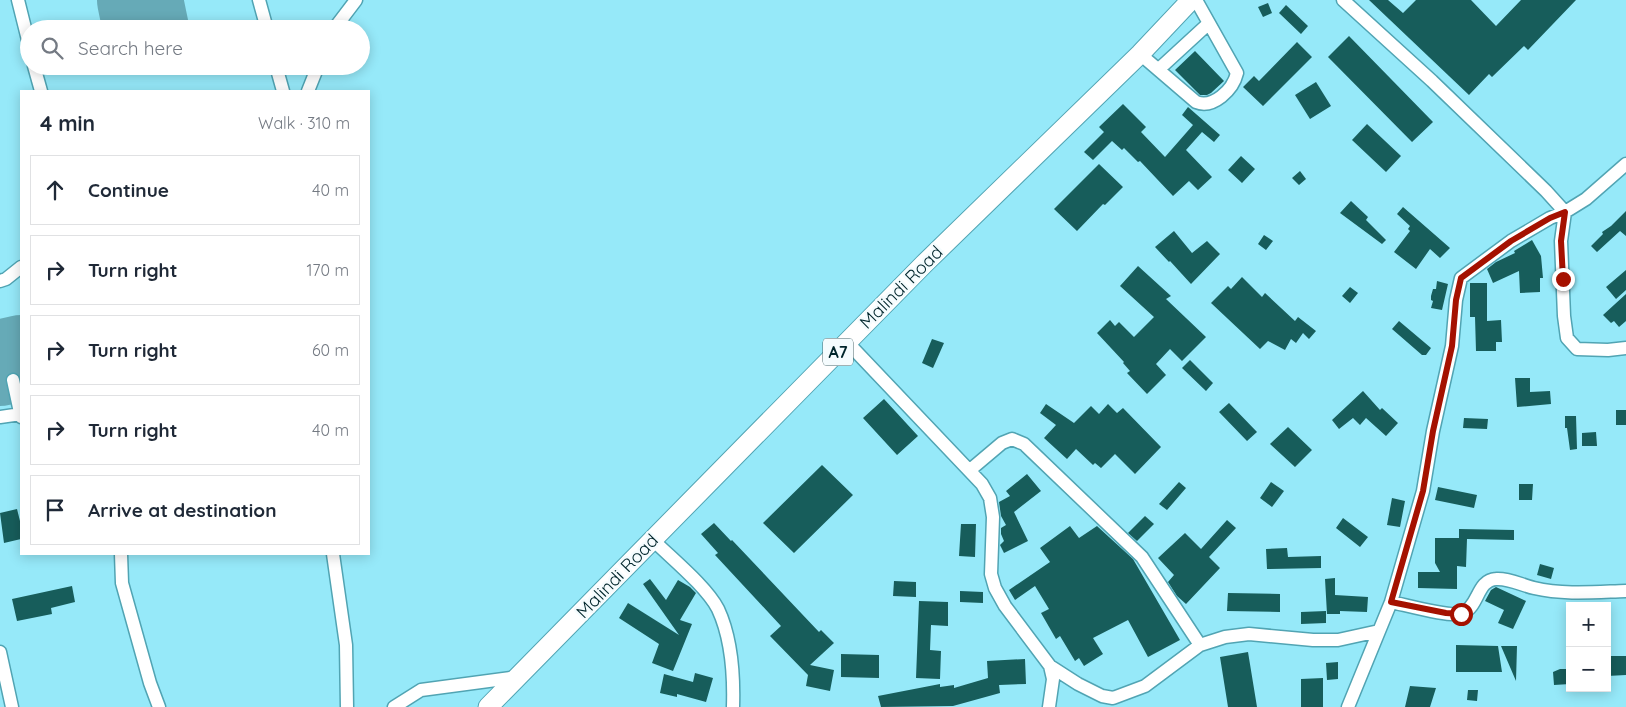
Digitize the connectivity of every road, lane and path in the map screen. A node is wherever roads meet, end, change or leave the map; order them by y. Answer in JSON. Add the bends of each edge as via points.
{"nodes":[{"id":1,"x":18,"y":0,"type":"edge"},
{"id":2,"x":259,"y":0,"type":"edge"},
{"id":3,"x":356,"y":0,"type":"edge"},
{"id":4,"x":1191,"y":0,"type":"edge"},
{"id":5,"x":1196,"y":0,"type":"edge"},
{"id":6,"x":1343,"y":0,"type":"edge"},
{"id":7,"x":23,"y":20,"type":"edge"},
{"id":8,"x":264,"y":20,"type":"edge"},
{"id":9,"x":341,"y":20,"type":"edge"},
{"id":10,"x":1208,"y":24,"type":"junction"},
{"id":11,"x":1140,"y":54,"type":"junction"},
{"id":12,"x":1159,"y":69,"type":"junction"},
{"id":13,"x":37,"y":75,"type":"edge"},
{"id":14,"x":279,"y":75,"type":"edge"},
{"id":15,"x":314,"y":75,"type":"edge"},
{"id":16,"x":41,"y":90,"type":"edge"},
{"id":17,"x":283,"y":90,"type":"edge"},
{"id":18,"x":308,"y":90,"type":"edge"},
{"id":19,"x":1626,"y":164,"type":"edge"},
{"id":20,"x":1565,"y":212,"type":"junction"},
{"id":21,"x":20,"y":268,"type":"edge"},
{"id":22,"x":0,"y":281,"type":"edge"},
{"id":23,"x":847,"y":342,"type":"junction"},
{"id":24,"x":1626,"y":348,"type":"edge"},
{"id":25,"x":12,"y":380,"type":"dead end"},
{"id":26,"x":20,"y":411,"type":"edge"},
{"id":27,"x":20,"y":415,"type":"edge"},
{"id":28,"x":0,"y":417,"type":"edge"},
{"id":29,"x":970,"y":470,"type":"junction"},
{"id":30,"x":652,"y":539,"type":"junction"},
{"id":31,"x":121,"y":555,"type":"edge"},
{"id":32,"x":333,"y":555,"type":"edge"},
{"id":33,"x":1626,"y":591,"type":"edge"},
{"id":34,"x":1391,"y":602,"type":"junction"},
{"id":35,"x":1379,"y":631,"type":"junction"},
{"id":36,"x":1200,"y":645,"type":"junction"},
{"id":37,"x":0,"y":652,"type":"edge"},
{"id":38,"x":1050,"y":666,"type":"junction"},
{"id":39,"x":519,"y":676,"type":"junction"},
{"id":40,"x":3,"y":679,"type":"edge"},
{"id":41,"x":12,"y":707,"type":"edge"},
{"id":42,"x":159,"y":707,"type":"edge"},
{"id":43,"x":347,"y":707,"type":"edge"},
{"id":44,"x":394,"y":707,"type":"edge"},
{"id":45,"x":488,"y":707,"type":"edge"},
{"id":46,"x":733,"y":707,"type":"edge"},
{"id":47,"x":1049,"y":707,"type":"edge"},
{"id":48,"x":1348,"y":707,"type":"edge"}],
"edges":[{"from":1,"to":7,"type":"street"},
{"from":2,"to":8,"type":"street"},
{"from":3,"to":9,"type":"street"},
{"from":4,"to":11,"type":"highway","name":"Malindi Road","number":"A7"},
{"from":5,"to":10,"type":"street"},
{"from":6,"to":20,"type":"street","via":[[1432,81]]},
{"from":10,"to":12,"type":"street"},
{"from":10,"to":12,"type":"street","via":[[1237,73],[1235,81],[1223,94],[1212,103],[1203,105]]},
{"from":11,"to":12,"type":"street"},
{"from":11,"to":23,"type":"highway","name":"Malindi Road","number":"A7"},
{"from":13,"to":16,"type":"street"},
{"from":14,"to":17,"type":"street"},
{"from":15,"to":18,"type":"street"},
{"from":19,"to":20,"type":"street","via":[[1586,199]]},
{"from":20,"to":24,"type":"street","via":[[1561,241],[1566,338],[1577,349]]},
{"from":20,"to":34,"type":"street","via":[[1511,241],[1461,278],[1452,346],[1423,491]]},
{"from":21,"to":22,"type":"street"},
{"from":23,"to":29,"type":"street"},
{"from":23,"to":30,"type":"highway","name":"Malindi Road","number":"A7"},
{"from":25,"to":26,"type":"street"},
{"from":27,"to":28,"type":"street"},
{"from":29,"to":36,"type":"street","via":[[1002,442],[1012,439],[1024,444],[1142,557]]},
{"from":29,"to":38,"type":"street","via":[[990,498],[993,517],[991,574],[995,588]]},
{"from":30,"to":39,"type":"highway","name":"Malindi Road","number":"A7"},
{"from":30,"to":46,"type":"street","via":[[718,609],[734,676]]},
{"from":31,"to":42,"type":"street","via":[[122,583]]},
{"from":32,"to":43,"type":"street","via":[[346,645]]},
{"from":33,"to":34,"type":"street","via":[[1577,593],[1494,579],[1484,584],[1470,609],[1461,614]]},
{"from":34,"to":35,"type":"street"},
{"from":35,"to":36,"type":"street","via":[[1338,640],[1249,634]]},
{"from":35,"to":48,"type":"street"},
{"from":36,"to":38,"type":"street","via":[[1145,686],[1113,698],[1078,684]]},
{"from":37,"to":40,"type":"street"},
{"from":38,"to":47,"type":"street","via":[[1053,679]]},
{"from":39,"to":44,"type":"street","via":[[421,690]]},
{"from":39,"to":45,"type":"highway","name":"Malindi Road","number":"A7"},
{"from":40,"to":41,"type":"street"}]}
